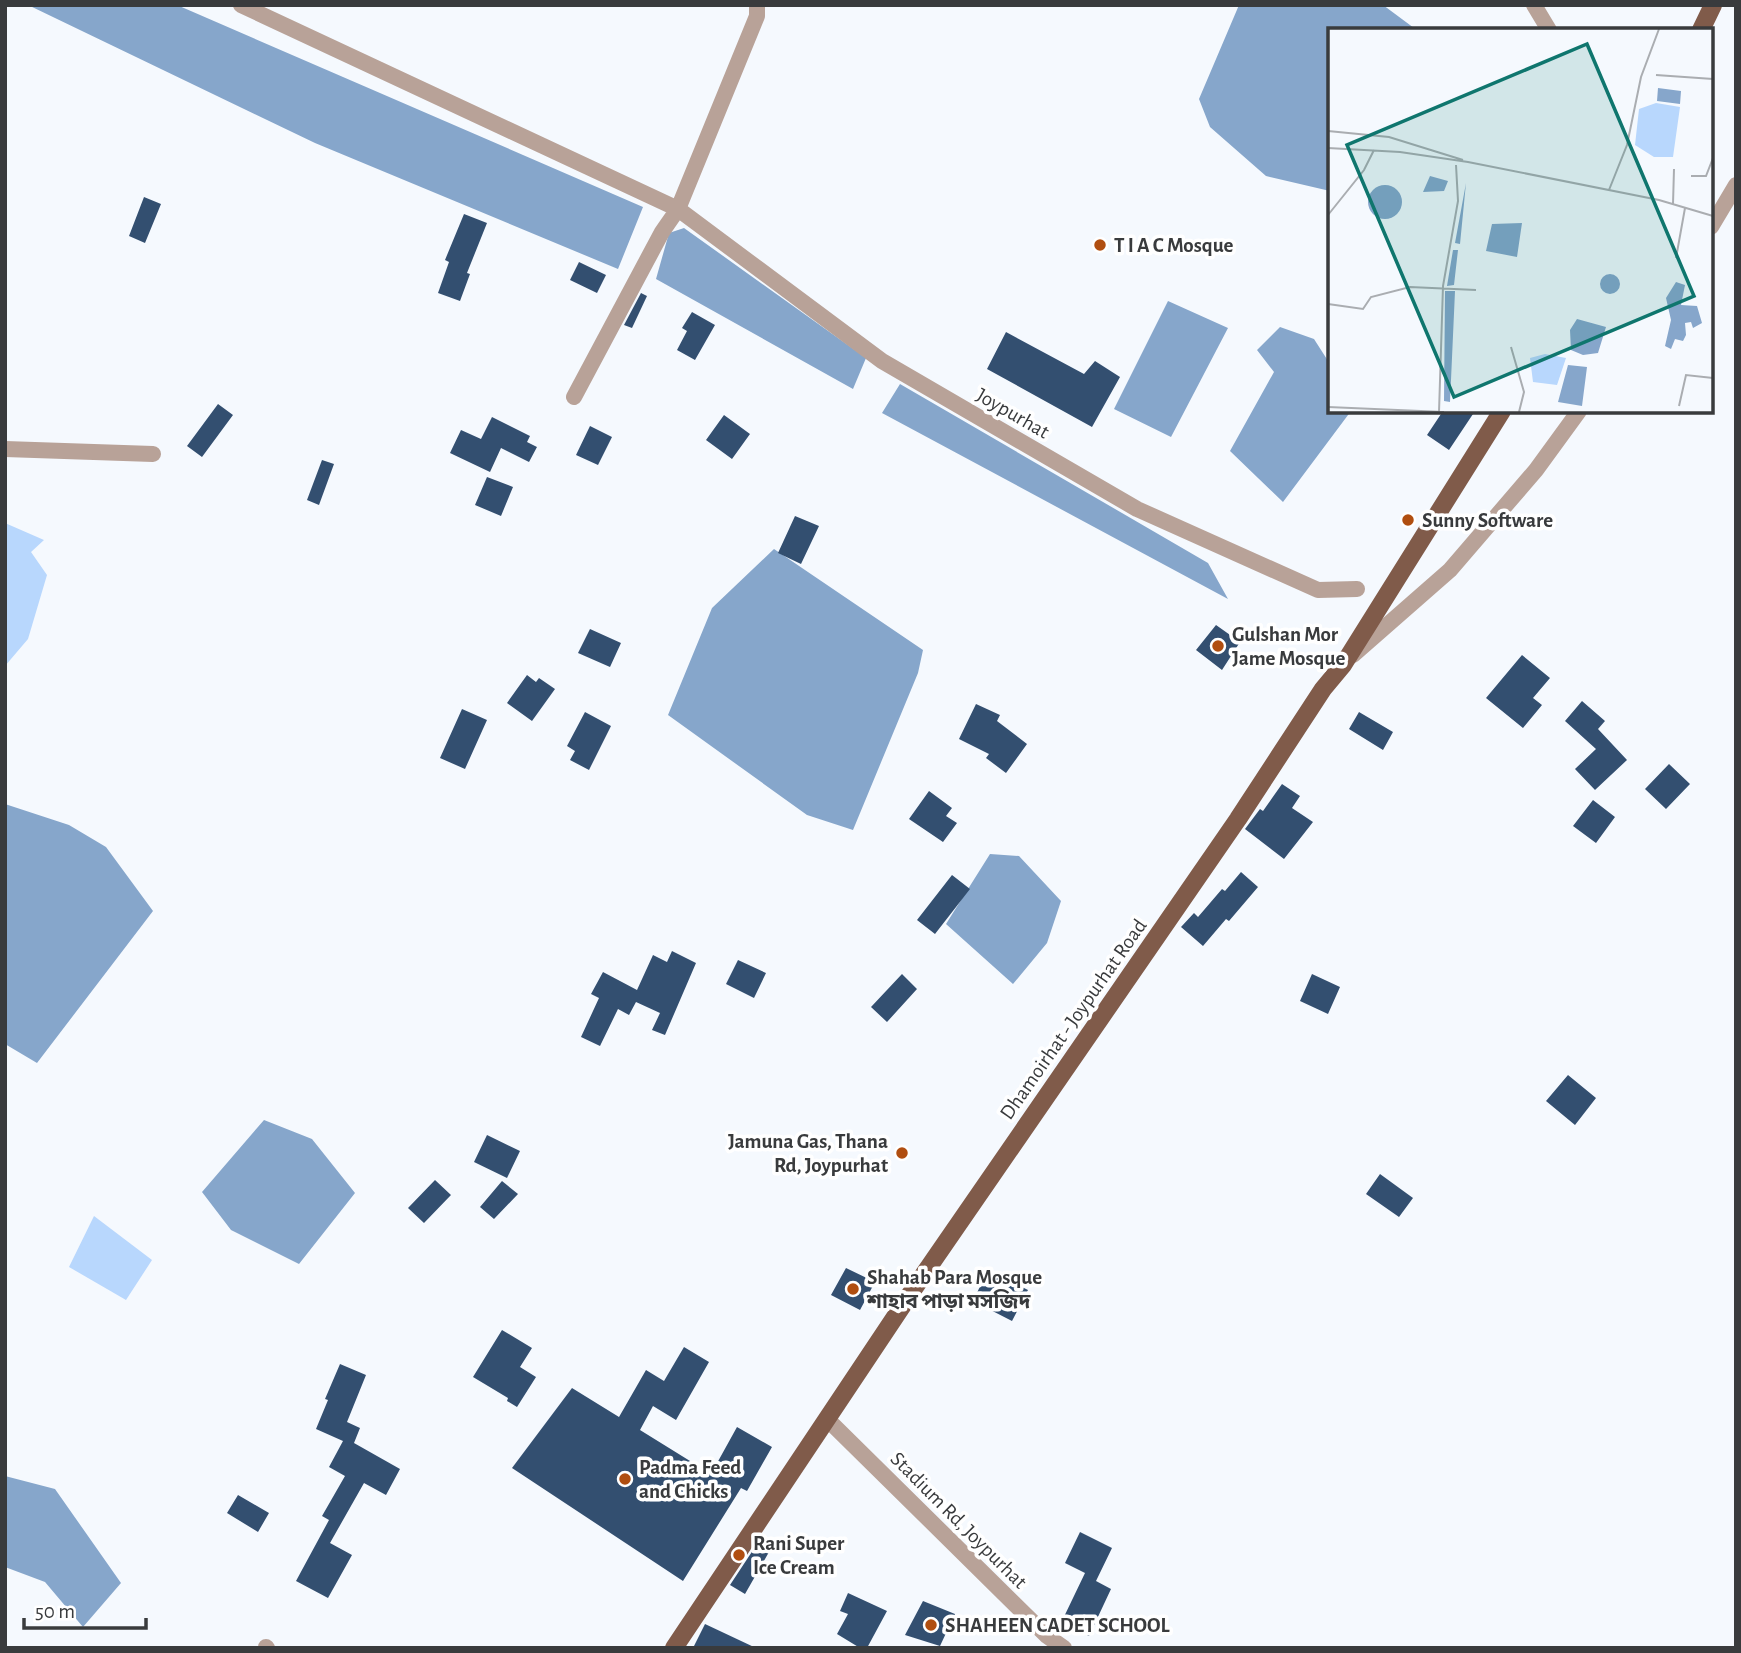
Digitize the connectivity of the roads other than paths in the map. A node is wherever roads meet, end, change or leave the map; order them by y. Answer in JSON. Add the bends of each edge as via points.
{"nodes":[{"id":1,"x":241,"y":5,"type":"edge"},
{"id":2,"x":757,"y":5,"type":"edge"},
{"id":3,"x":1534,"y":5,"type":"edge"},
{"id":4,"x":1713,"y":5,"type":"edge"},
{"id":5,"x":1548,"y":28,"type":"edge"},
{"id":6,"x":1702,"y":28,"type":"edge"},
{"id":7,"x":1736,"y":186,"type":"edge"},
{"id":8,"x":678,"y":209,"type":"junction"},
{"id":9,"x":1713,"y":224,"type":"edge"},
{"id":10,"x":574,"y":397,"type":"dead end"},
{"id":11,"x":1501,"y":413,"type":"edge"},
{"id":12,"x":1578,"y":413,"type":"edge"},
{"id":13,"x":5,"y":449,"type":"edge"},
{"id":14,"x":152,"y":454,"type":"dead end"},
{"id":15,"x":1357,"y":589,"type":"dead end"},
{"id":16,"x":1343,"y":665,"type":"junction"},
{"id":17,"x":827,"y":1419,"type":"junction"},
{"id":18,"x":674,"y":1648,"type":"edge"},
{"id":19,"x":1065,"y":1648,"type":"edge"}],
"edges":[{"from":1,"to":8,"type":"street","name":"Joypurhat"},
{"from":2,"to":8,"type":"street","via":[[757,16]]},
{"from":3,"to":5,"type":"street"},
{"from":4,"to":6,"type":"main road"},
{"from":7,"to":9,"type":"street"},
{"from":8,"to":10,"type":"street"},
{"from":8,"to":15,"type":"street","name":"Joypurhat","via":[[882,361],[1137,509],[1318,590]]},
{"from":11,"to":16,"type":"main road","name":"Dhamoirhat - Joypurhat Road"},
{"from":12,"to":16,"type":"street","via":[[1536,470],[1450,570]]},
{"from":13,"to":14,"type":"street"},
{"from":16,"to":17,"type":"main road","name":"Dhamoirhat - Joypurhat Road"},
{"from":17,"to":18,"type":"main road","name":"Dhamoirhat - Joypurhat Road"},
{"from":17,"to":19,"type":"street","name":"Stadium Rd, Joypurhat","via":[[1047,1636]]}]}
